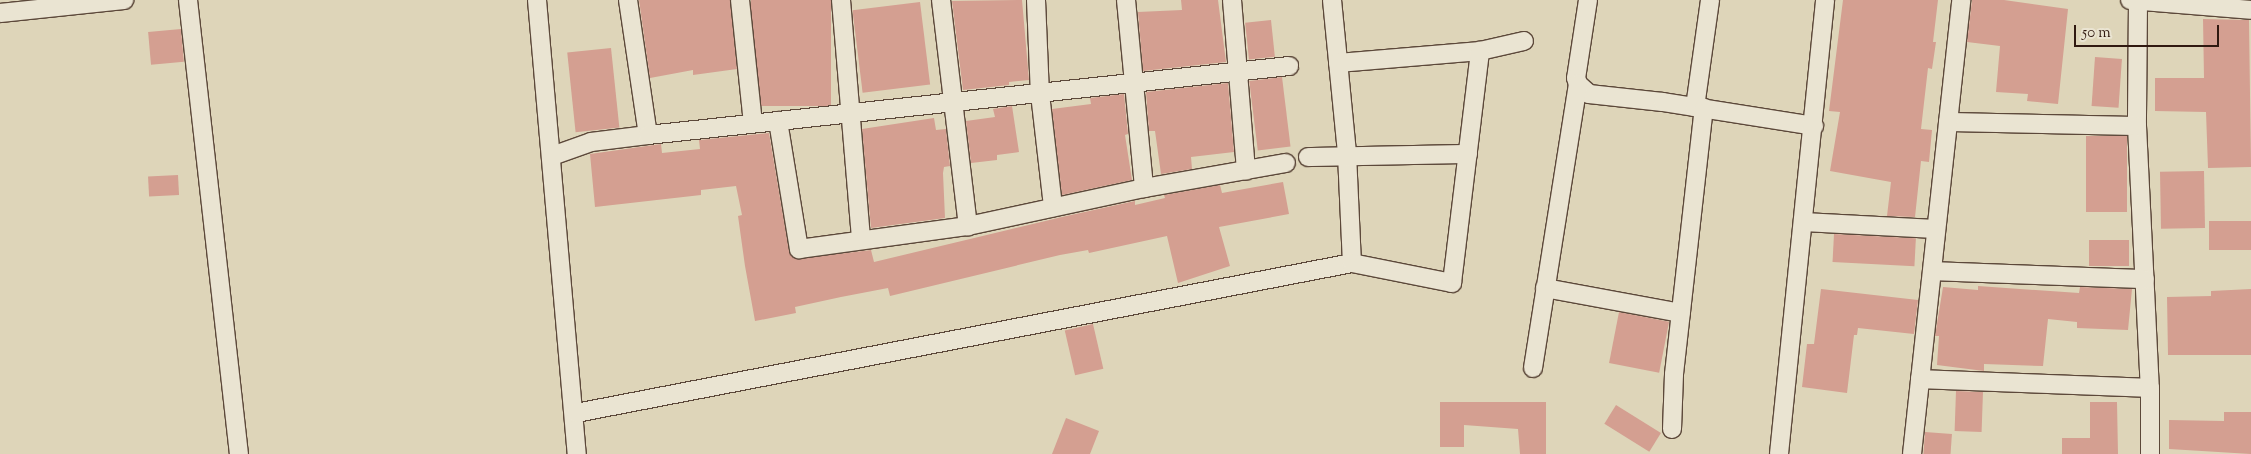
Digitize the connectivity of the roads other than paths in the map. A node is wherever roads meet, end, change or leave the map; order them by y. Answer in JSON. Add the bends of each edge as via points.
{"nodes":[{"id":1,"x":124,"y":0,"type":"edge"},
{"id":2,"x":188,"y":0,"type":"edge"},
{"id":3,"x":537,"y":0,"type":"edge"},
{"id":4,"x":628,"y":0,"type":"edge"},
{"id":5,"x":740,"y":0,"type":"edge"},
{"id":6,"x":841,"y":0,"type":"edge"},
{"id":7,"x":941,"y":0,"type":"edge"},
{"id":8,"x":1036,"y":0,"type":"edge"},
{"id":9,"x":1126,"y":0,"type":"edge"},
{"id":10,"x":1232,"y":0,"type":"edge"},
{"id":11,"x":1332,"y":0,"type":"edge"},
{"id":12,"x":1588,"y":0,"type":"edge"},
{"id":13,"x":1710,"y":0,"type":"edge"},
{"id":14,"x":1825,"y":0,"type":"edge"},
{"id":15,"x":1961,"y":0,"type":"edge"},
{"id":16,"x":2134,"y":0,"type":"edge"},
{"id":17,"x":2251,"y":10,"type":"edge"},
{"id":18,"x":0,"y":13,"type":"edge"},
{"id":19,"x":1524,"y":41,"type":"dead end"},
{"id":20,"x":1480,"y":51,"type":"junction"},
{"id":21,"x":1338,"y":63,"type":"junction"},
{"id":22,"x":1288,"y":66,"type":"dead end"},
{"id":23,"x":1238,"y":73,"type":"junction"},
{"id":24,"x":1134,"y":81,"type":"junction"},
{"id":25,"x":1578,"y":84,"type":"junction"},
{"id":26,"x":1040,"y":94,"type":"junction"},
{"id":27,"x":952,"y":103,"type":"junction"},
{"id":28,"x":1700,"y":107,"type":"junction"},
{"id":29,"x":853,"y":112,"type":"junction"},
{"id":30,"x":778,"y":121,"type":"junction"},
{"id":31,"x":1948,"y":122,"type":"junction"},
{"id":32,"x":753,"y":123,"type":"junction"},
{"id":33,"x":1814,"y":126,"type":"junction"},
{"id":34,"x":2137,"y":126,"type":"junction"},
{"id":35,"x":648,"y":135,"type":"junction"},
{"id":36,"x":1347,"y":154,"type":"junction"},
{"id":37,"x":1468,"y":154,"type":"junction"},
{"id":38,"x":552,"y":156,"type":"junction"},
{"id":39,"x":1308,"y":157,"type":"dead end"},
{"id":40,"x":1286,"y":163,"type":"dead end"},
{"id":41,"x":1246,"y":170,"type":"junction"},
{"id":42,"x":1144,"y":188,"type":"junction"},
{"id":43,"x":1053,"y":208,"type":"junction"},
{"id":44,"x":1803,"y":222,"type":"junction"},
{"id":45,"x":968,"y":226,"type":"junction"},
{"id":46,"x":1936,"y":229,"type":"junction"},
{"id":47,"x":861,"y":238,"type":"junction"},
{"id":48,"x":1352,"y":263,"type":"junction"},
{"id":49,"x":1933,"y":271,"type":"junction"},
{"id":50,"x":2145,"y":279,"type":"junction"},
{"id":51,"x":1545,"y":288,"type":"junction"},
{"id":52,"x":1681,"y":313,"type":"junction"},
{"id":53,"x":1533,"y":368,"type":"dead end"},
{"id":54,"x":1920,"y":379,"type":"junction"},
{"id":55,"x":2150,"y":388,"type":"junction"},
{"id":56,"x":576,"y":413,"type":"junction"},
{"id":57,"x":1672,"y":429,"type":"dead end"},
{"id":58,"x":239,"y":454,"type":"edge"},
{"id":59,"x":577,"y":454,"type":"edge"},
{"id":60,"x":1779,"y":454,"type":"edge"},
{"id":61,"x":1912,"y":454,"type":"edge"},
{"id":62,"x":2150,"y":454,"type":"edge"}],
"edges":[{"from":1,"to":18,"type":"street"},
{"from":2,"to":58,"type":"street"},
{"from":3,"to":38,"type":"street"},
{"from":4,"to":35,"type":"street"},
{"from":5,"to":32,"type":"street"},
{"from":6,"to":29,"type":"street"},
{"from":7,"to":27,"type":"street"},
{"from":8,"to":26,"type":"street"},
{"from":9,"to":24,"type":"street"},
{"from":10,"to":23,"type":"street"},
{"from":11,"to":21,"type":"street"},
{"from":12,"to":25,"type":"street"},
{"from":13,"to":28,"type":"street"},
{"from":14,"to":33,"type":"street"},
{"from":15,"to":31,"type":"street"},
{"from":16,"to":17,"type":"street"},
{"from":16,"to":34,"type":"street"},
{"from":19,"to":20,"type":"street"},
{"from":20,"to":21,"type":"street"},
{"from":20,"to":37,"type":"street"},
{"from":21,"to":36,"type":"street"},
{"from":22,"to":23,"type":"street"},
{"from":23,"to":24,"type":"street"},
{"from":23,"to":41,"type":"street"},
{"from":24,"to":26,"type":"street"},
{"from":24,"to":42,"type":"street"},
{"from":25,"to":28,"type":"street","via":[[1589,94]]},
{"from":25,"to":51,"type":"street"},
{"from":26,"to":27,"type":"street"},
{"from":26,"to":43,"type":"street"},
{"from":27,"to":29,"type":"street"},
{"from":27,"to":45,"type":"street"},
{"from":28,"to":33,"type":"street"},
{"from":28,"to":52,"type":"street"},
{"from":29,"to":30,"type":"street"},
{"from":29,"to":47,"type":"street"},
{"from":30,"to":32,"type":"street"},
{"from":30,"to":47,"type":"street","via":[[798,249]]},
{"from":31,"to":34,"type":"street"},
{"from":31,"to":46,"type":"street"},
{"from":32,"to":35,"type":"street"},
{"from":33,"to":44,"type":"street"},
{"from":34,"to":50,"type":"street"},
{"from":35,"to":38,"type":"street","via":[[591,142]]},
{"from":36,"to":37,"type":"street"},
{"from":36,"to":39,"type":"street"},
{"from":36,"to":48,"type":"street"},
{"from":37,"to":48,"type":"street","via":[[1452,283]]},
{"from":38,"to":56,"type":"street"},
{"from":40,"to":41,"type":"street"},
{"from":41,"to":42,"type":"street"},
{"from":42,"to":43,"type":"street"},
{"from":43,"to":45,"type":"street"},
{"from":44,"to":46,"type":"street"},
{"from":44,"to":60,"type":"street"},
{"from":45,"to":47,"type":"street"},
{"from":46,"to":49,"type":"street"},
{"from":48,"to":56,"type":"street"},
{"from":49,"to":50,"type":"street"},
{"from":49,"to":54,"type":"street"},
{"from":50,"to":55,"type":"street"},
{"from":51,"to":52,"type":"street"},
{"from":51,"to":53,"type":"street"},
{"from":52,"to":57,"type":"street"},
{"from":54,"to":55,"type":"street"},
{"from":54,"to":61,"type":"street"},
{"from":55,"to":62,"type":"street"},
{"from":56,"to":59,"type":"street"}]}
